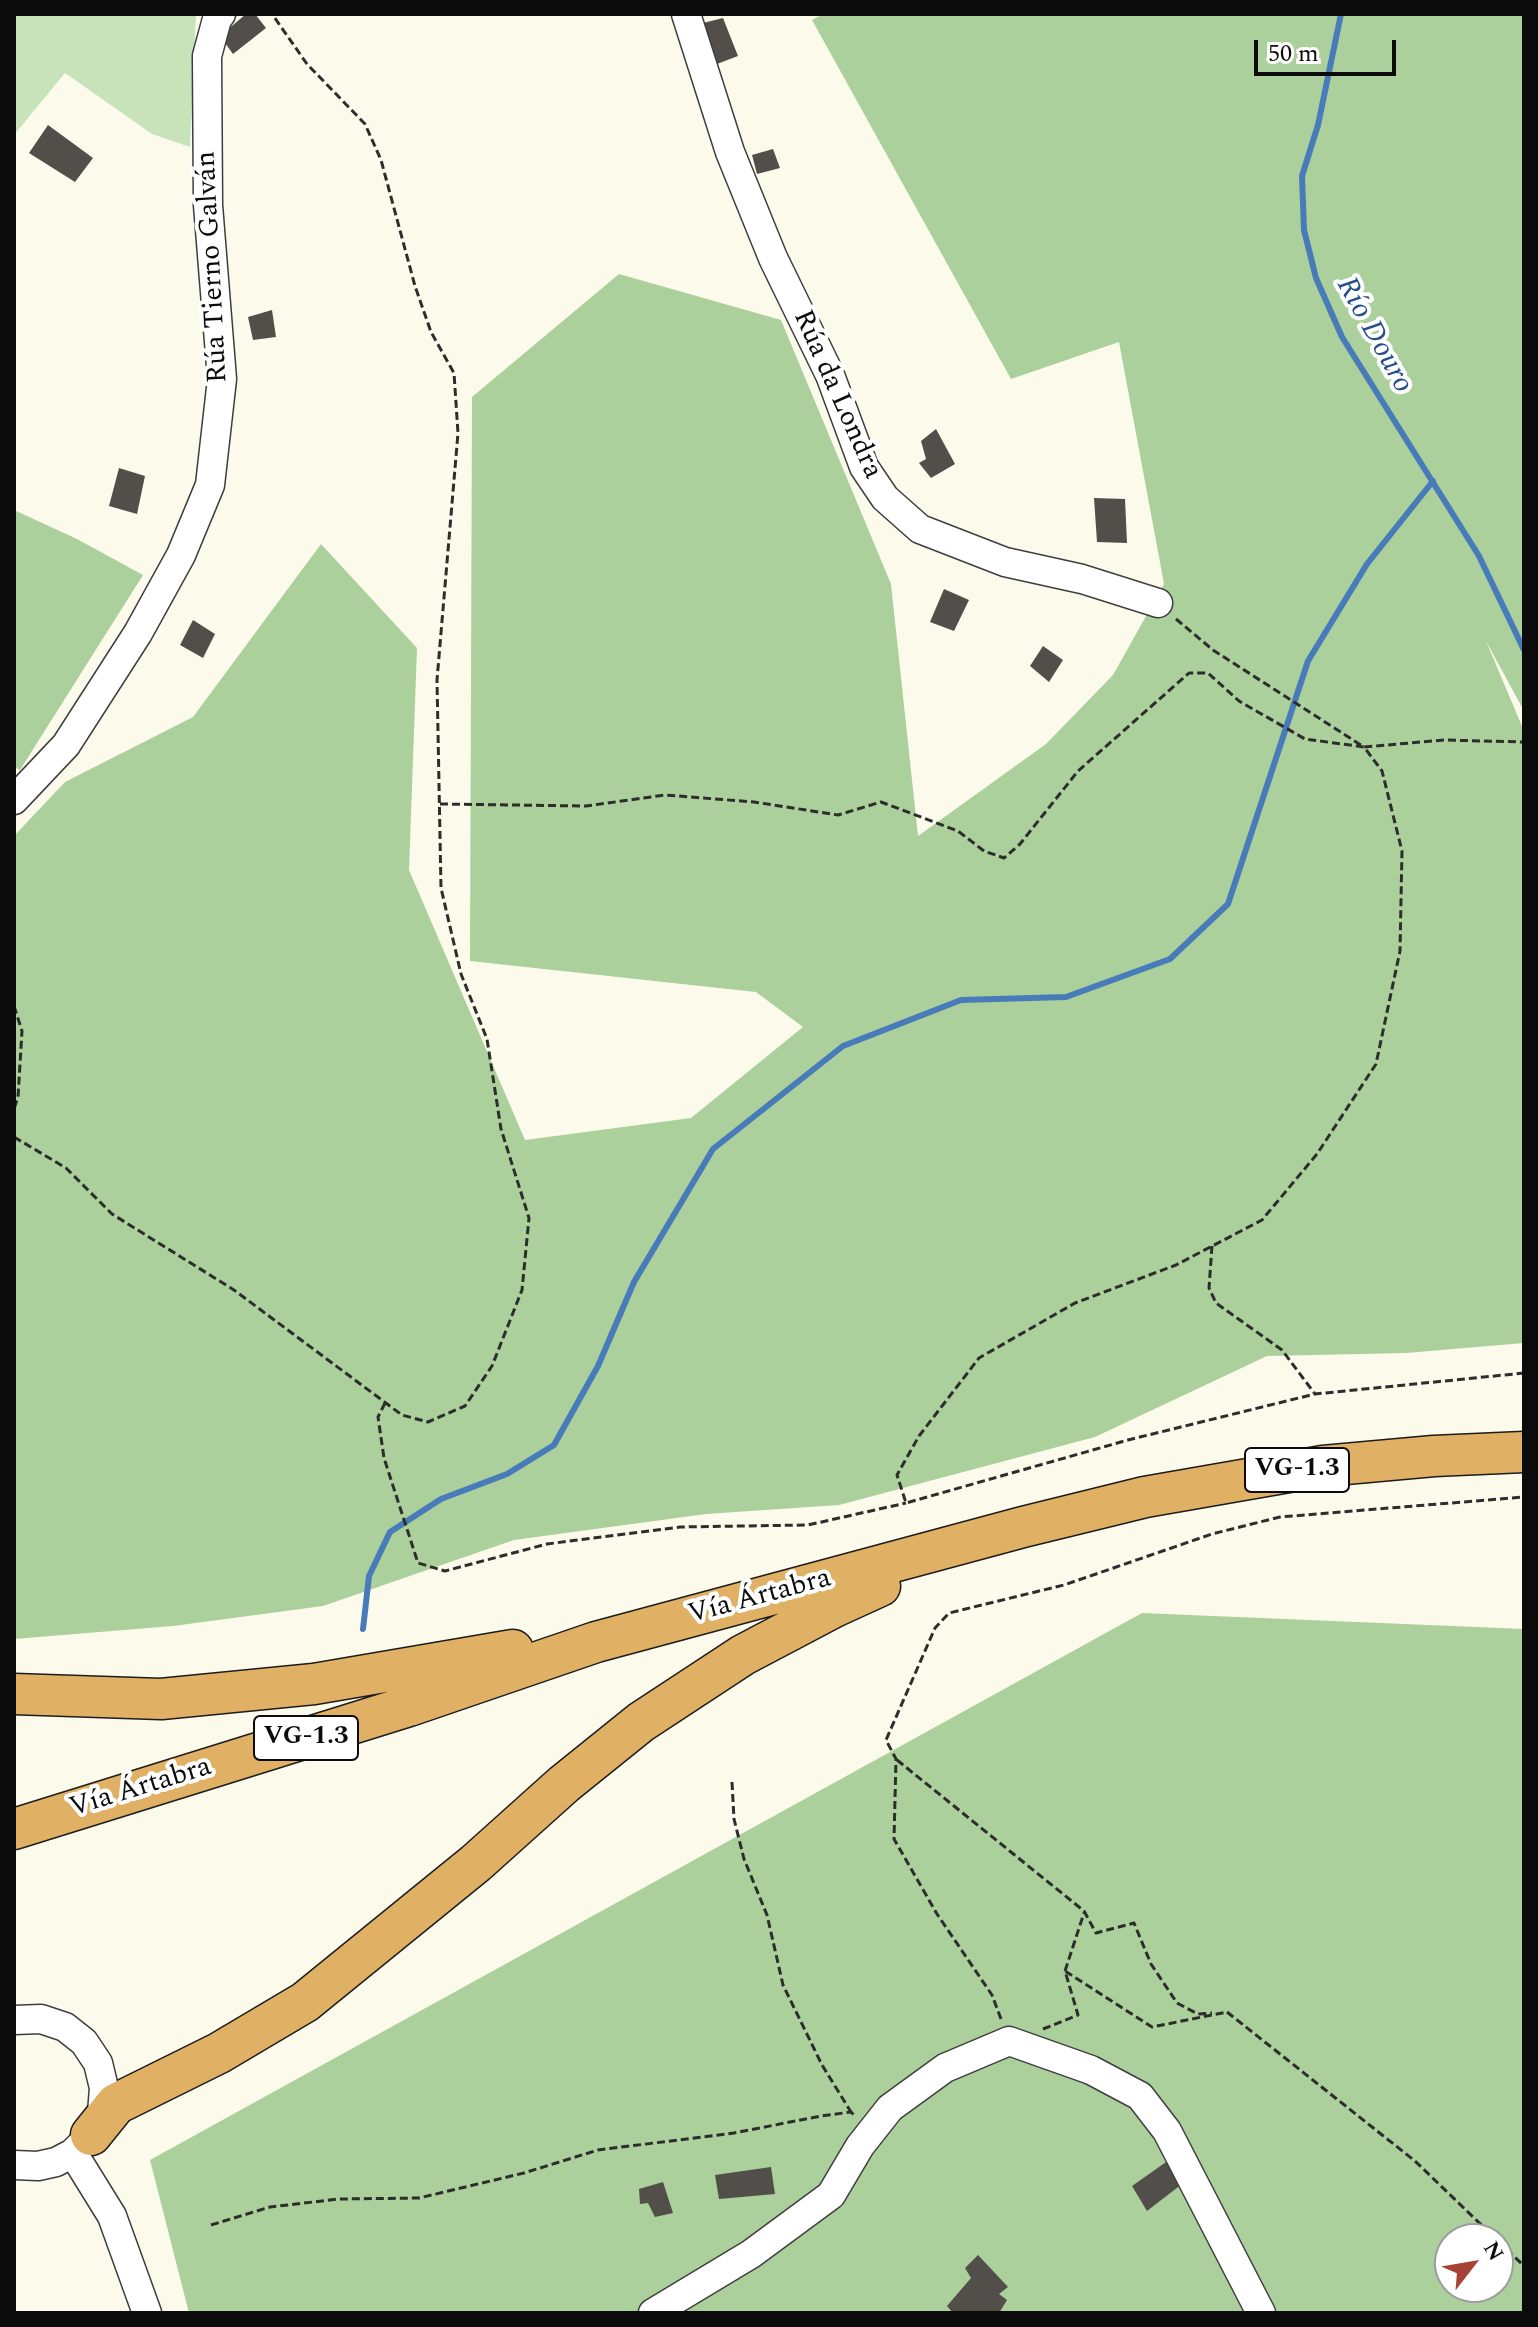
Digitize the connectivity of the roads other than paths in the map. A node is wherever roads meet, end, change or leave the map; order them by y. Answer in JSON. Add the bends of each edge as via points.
{"nodes":[{"id":1,"x":686,"y":14,"type":"edge"},
{"id":2,"x":217,"y":16,"type":"edge"},
{"id":3,"x":1158,"y":603,"type":"road end"},
{"id":4,"x":14,"y":800,"type":"edge"},
{"id":5,"x":1524,"y":1452,"type":"edge"},
{"id":6,"x":1074,"y":1514,"type":"junction"},
{"id":7,"x":596,"y":1642,"type":"junction"},
{"id":8,"x":14,"y":1694,"type":"edge"},
{"id":9,"x":14,"y":1829,"type":"edge"},
{"id":10,"x":14,"y":2020,"type":"edge"},
{"id":11,"x":82,"y":2144,"type":"junction"},
{"id":12,"x":14,"y":2165,"type":"edge"},
{"id":13,"x":147,"y":2313,"type":"edge"},
{"id":14,"x":653,"y":2313,"type":"edge"},
{"id":15,"x":1261,"y":2313,"type":"edge"}],
"edges":[{"from":1,"to":3,"type":"street","name":"Rúa da Londra","via":[[730,152],[773,258],[830,375],[864,467],[885,498],[920,529],[1005,562]]},
{"from":2,"to":4,"type":"street","name":"Rúa Tierno Galván","via":[[207,56],[208,205],[222,379],[210,485],[181,555],[138,633],[66,745]]},
{"from":5,"to":6,"type":"highway","name":"Vía Ártabra","number":"VG-1.3","via":[[1323,1466]]},
{"from":6,"to":7,"type":"highway","name":"Vía Ártabra","number":"VG-1.3"},
{"from":6,"to":11,"type":"highway","via":[[925,1566],[743,1655],[641,1722],[305,2002],[219,2053],[116,2104]]},
{"from":7,"to":8,"type":"highway","via":[[555,1643],[314,1684],[161,1699]]},
{"from":7,"to":9,"type":"highway","name":"Vía Ártabra","number":"VG-1.3"},
{"from":10,"to":11,"type":"street","via":[[41,2019],[65,2027],[98,2063],[102,2113]]},
{"from":11,"to":12,"type":"street","via":[[56,2162]]},
{"from":11,"to":13,"type":"street"},
{"from":14,"to":15,"type":"street","via":[[751,2254],[831,2195],[860,2146],[862,2121],[890,2108],[945,2068],[1009,2041],[1091,2070],[1140,2096],[1167,2131]]}]}
